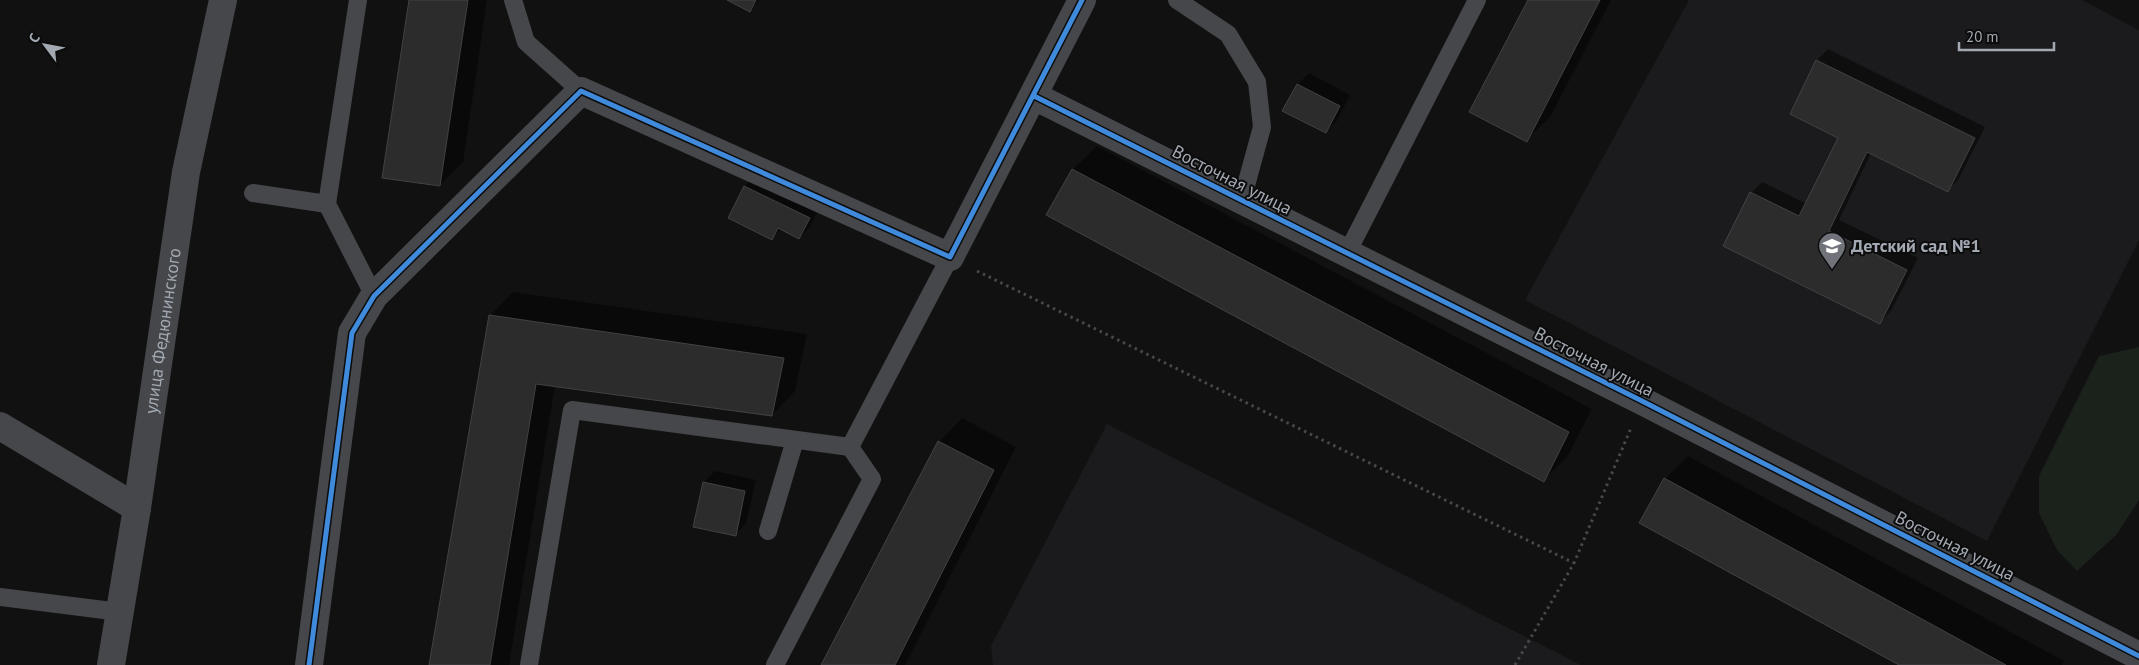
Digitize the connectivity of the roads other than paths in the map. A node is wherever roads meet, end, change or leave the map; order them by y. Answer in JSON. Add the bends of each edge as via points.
{"nodes":[{"id":1,"x":223,"y":0,"type":"edge"},
{"id":2,"x":358,"y":0,"type":"edge"},
{"id":3,"x":513,"y":0,"type":"edge"},
{"id":4,"x":1082,"y":0,"type":"edge"},
{"id":5,"x":1177,"y":0,"type":"edge"},
{"id":6,"x":1477,"y":0,"type":"edge"},
{"id":7,"x":581,"y":91,"type":"junction"},
{"id":8,"x":1034,"y":96,"type":"junction"},
{"id":9,"x":253,"y":193,"type":"dead end"},
{"id":10,"x":1242,"y":200,"type":"junction"},
{"id":11,"x":326,"y":204,"type":"junction"},
{"id":12,"x":1347,"y":253,"type":"junction"},
{"id":13,"x":950,"y":257,"type":"junction"},
{"id":14,"x":374,"y":296,"type":"junction"},
{"id":15,"x":0,"y":426,"type":"edge"},
{"id":16,"x":794,"y":440,"type":"junction"},
{"id":17,"x":850,"y":447,"type":"junction"},
{"id":18,"x":137,"y":508,"type":"junction"},
{"id":19,"x":768,"y":531,"type":"dead end"},
{"id":20,"x":0,"y":597,"type":"edge"},
{"id":21,"x":120,"y":612,"type":"junction"},
{"id":22,"x":2139,"y":656,"type":"edge"},
{"id":23,"x":111,"y":665,"type":"edge"},
{"id":24,"x":309,"y":665,"type":"edge"},
{"id":25,"x":529,"y":665,"type":"edge"},
{"id":26,"x":775,"y":665,"type":"edge"}],
"edges":[{"from":1,"to":18,"type":"street","name":"улица Федюнинского","via":[[186,172]]},
{"from":2,"to":11,"type":"lane"},
{"from":3,"to":7,"type":"lane","via":[[526,42]]},
{"from":4,"to":8,"type":"street"},
{"from":5,"to":10,"type":"lane","via":[[1228,34],[1257,82],[1262,127]]},
{"from":6,"to":12,"type":"lane"},
{"from":7,"to":13,"type":"street"},
{"from":7,"to":14,"type":"street"},
{"from":8,"to":10,"type":"street","name":"Восточная улица"},
{"from":8,"to":13,"type":"street"},
{"from":9,"to":11,"type":"lane"},
{"from":10,"to":12,"type":"street","name":"Восточная улица"},
{"from":11,"to":14,"type":"lane"},
{"from":12,"to":22,"type":"street","name":"Восточная улица"},
{"from":13,"to":17,"type":"lane"},
{"from":14,"to":24,"type":"street","via":[[352,333]]},
{"from":15,"to":18,"type":"street"},
{"from":16,"to":17,"type":"lane"},
{"from":16,"to":19,"type":"lane"},
{"from":16,"to":25,"type":"lane","via":[[572,410]]},
{"from":17,"to":26,"type":"lane","via":[[872,479]]},
{"from":18,"to":21,"type":"street","name":"улица Федюнинского"},
{"from":20,"to":21,"type":"lane"},
{"from":21,"to":23,"type":"street","name":"улица Федюнинского"}]}
